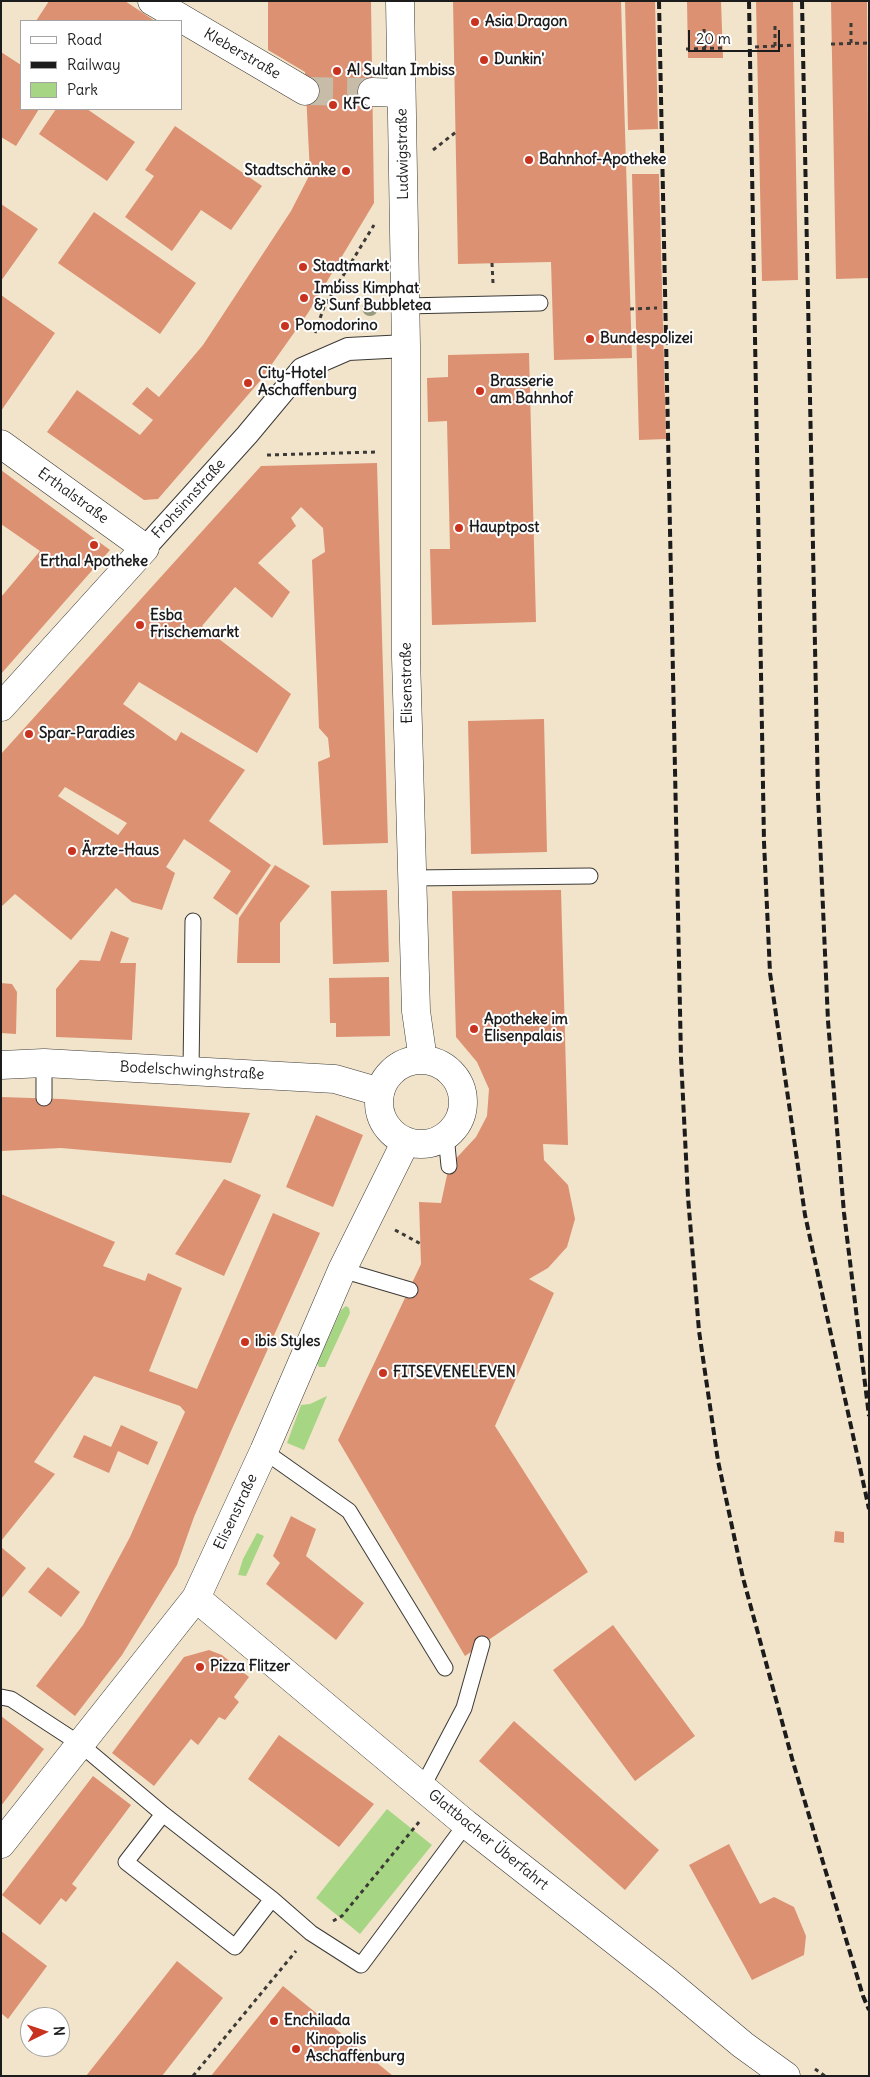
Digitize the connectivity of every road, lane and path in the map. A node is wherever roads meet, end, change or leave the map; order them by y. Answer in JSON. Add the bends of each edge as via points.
{"nodes":[{"id":1,"x":152,"y":1,"type":"edge"},
{"id":2,"x":400,"y":1,"type":"edge"},
{"id":3,"x":851,"y":23,"type":"dead end"},
{"id":4,"x":775,"y":26,"type":"dead end"},
{"id":5,"x":704,"y":29,"type":"dead end"},
{"id":6,"x":851,"y":43,"type":"junction"},
{"id":7,"x":869,"y":43,"type":"edge"},
{"id":8,"x":831,"y":44,"type":"dead end"},
{"id":9,"x":795,"y":45,"type":"dead end"},
{"id":10,"x":775,"y":46,"type":"junction"},
{"id":11,"x":755,"y":47,"type":"dead end"},
{"id":12,"x":705,"y":48,"type":"junction"},
{"id":13,"x":723,"y":48,"type":"dead end"},
{"id":14,"x":686,"y":49,"type":"dead end"},
{"id":15,"x":305,"y":91,"type":"tunnel mouth"},
{"id":16,"x":372,"y":92,"type":"tunnel mouth"},
{"id":17,"x":401,"y":93,"type":"junction"},
{"id":18,"x":378,"y":217,"type":"dead end"},
{"id":19,"x":540,"y":304,"type":"dead end"},
{"id":20,"x":405,"y":306,"type":"junction"},
{"id":21,"x":657,"y":308,"type":"dead end"},
{"id":22,"x":630,"y":309,"type":"dead end"},
{"id":23,"x":406,"y":346,"type":"junction"},
{"id":24,"x":302,"y":369,"type":"junction"},
{"id":25,"x":1,"y":444,"type":"edge"},
{"id":26,"x":406,"y":453,"type":"junction"},
{"id":27,"x":227,"y":456,"type":"junction"},
{"id":28,"x":144,"y":548,"type":"junction"},
{"id":29,"x":1,"y":708,"type":"edge"},
{"id":30,"x":590,"y":876,"type":"dead end"},
{"id":31,"x":412,"y":878,"type":"junction"},
{"id":32,"x":193,"y":921,"type":"dead end"},
{"id":33,"x":423,"y":1060,"type":"junction"},
{"id":34,"x":44,"y":1063,"type":"junction"},
{"id":35,"x":1,"y":1065,"type":"edge"},
{"id":36,"x":191,"y":1071,"type":"junction"},
{"id":37,"x":380,"y":1092,"type":"junction"},
{"id":38,"x":44,"y":1098,"type":"dead end"},
{"id":39,"x":446,"y":1135,"type":"junction"},
{"id":40,"x":406,"y":1140,"type":"junction"},
{"id":41,"x":448,"y":1166,"type":"dead end"},
{"id":42,"x":342,"y":1270,"type":"junction"},
{"id":43,"x":410,"y":1290,"type":"dead end"},
{"id":44,"x":264,"y":1450,"type":"junction"},
{"id":45,"x":196,"y":1598,"type":"junction"},
{"id":46,"x":482,"y":1644,"type":"dead end"},
{"id":47,"x":445,"y":1668,"type":"dead end"},
{"id":48,"x":1,"y":1697,"type":"edge"},
{"id":49,"x":80,"y":1744,"type":"junction"},
{"id":50,"x":423,"y":1786,"type":"junction"},
{"id":51,"x":163,"y":1814,"type":"junction"},
{"id":52,"x":466,"y":1824,"type":"junction"},
{"id":53,"x":1,"y":1844,"type":"edge"},
{"id":54,"x":272,"y":1899,"type":"junction"},
{"id":55,"x":786,"y":2076,"type":"edge"}],
"edges":[{"from":1,"to":15,"type":"street","name":"Kleberstraße"},
{"from":2,"to":17,"type":"street","name":"Ludwigstraße"},
{"from":3,"to":6,"type":"path"},
{"from":4,"to":10,"type":"path"},
{"from":5,"to":12,"type":"path"},
{"from":6,"to":7,"type":"path"},
{"from":6,"to":8,"type":"path"},
{"from":9,"to":10,"type":"path"},
{"from":10,"to":11,"type":"path"},
{"from":12,"to":13,"type":"path"},
{"from":12,"to":14,"type":"path"},
{"from":16,"to":17,"type":"street"},
{"from":17,"to":20,"type":"street","name":"Ludwigstraße"},
{"from":18,"to":24,"type":"path","via":[[324,307]]},
{"from":19,"to":20,"type":"lane"},
{"from":20,"to":23,"type":"street","name":"Elisenstraße"},
{"from":21,"to":22,"type":"path"},
{"from":23,"to":24,"type":"street","name":"Frohsinnstraße","via":[[348,349]]},
{"from":23,"to":26,"type":"street","name":"Elisenstraße"},
{"from":24,"to":27,"type":"street","name":"Frohsinnstraße"},
{"from":25,"to":28,"type":"street","name":"Erthalstraße"},
{"from":26,"to":27,"type":"path"},
{"from":26,"to":31,"type":"street","name":"Elisenstraße","via":[[406,657]]},
{"from":27,"to":28,"type":"street","name":"Frohsinnstraße"},
{"from":28,"to":29,"type":"street","name":"Frohsinnstraße"},
{"from":30,"to":31,"type":"lane"},
{"from":31,"to":33,"type":"street","name":"Elisenstraße","via":[[416,1011]]},
{"from":32,"to":36,"type":"lane"},
{"from":33,"to":37,"type":"street","via":[[404,1063],[396,1068]]},
{"from":33,"to":39,"type":"street","via":[[442,1066],[461,1089],[459,1119]]},
{"from":34,"to":35,"type":"street","name":"Bodelschwinghstraße"},
{"from":34,"to":36,"type":"street","name":"Bodelschwinghstraße"},
{"from":34,"to":38,"type":"lane"},
{"from":36,"to":37,"type":"street","name":"Bodelschwinghstraße","via":[[335,1079]]},
{"from":37,"to":40,"type":"street","via":[[380,1112],[384,1121],[397,1136]]},
{"from":39,"to":40,"type":"street","via":[[428,1143]]},
{"from":39,"to":41,"type":"lane"},
{"from":40,"to":42,"type":"street","name":"Elisenstraße"},
{"from":42,"to":43,"type":"lane"},
{"from":42,"to":44,"type":"street","name":"Elisenstraße"},
{"from":44,"to":45,"type":"street","name":"Elisenstraße"},
{"from":44,"to":47,"type":"lane","via":[[349,1511]]},
{"from":45,"to":49,"type":"street","name":"Elisenstraße"},
{"from":45,"to":50,"type":"street","name":"Glattbacher Überfahrt"},
{"from":46,"to":50,"type":"lane","via":[[464,1708]]},
{"from":48,"to":49,"type":"lane","via":[[11,1698]]},
{"from":49,"to":51,"type":"lane"},
{"from":49,"to":53,"type":"street","name":"Elisenstraße"},
{"from":50,"to":52,"type":"street","name":"Glattbacher Überfahrt"},
{"from":51,"to":54,"type":"lane"},
{"from":51,"to":54,"type":"lane","via":[[126,1862],[235,1947]]},
{"from":52,"to":54,"type":"lane","via":[[361,1966],[311,1933]]},
{"from":52,"to":55,"type":"street","name":"Glattbacher Überfahrt"}]}
